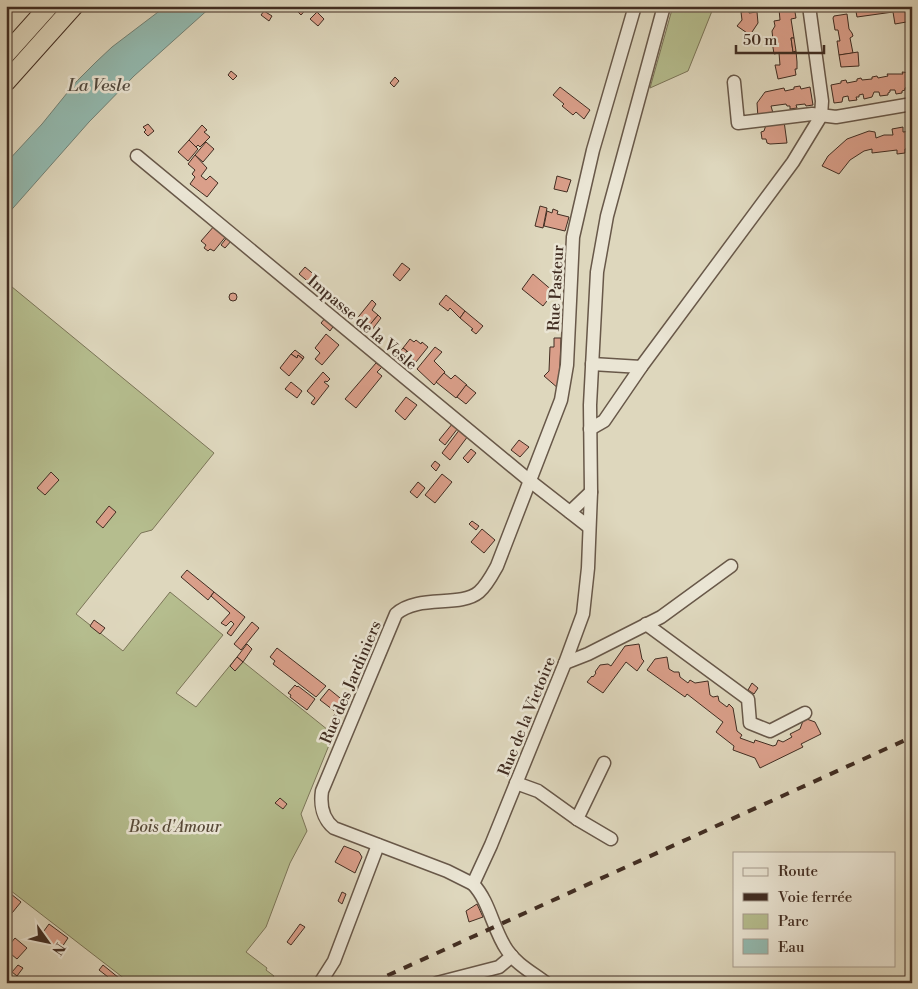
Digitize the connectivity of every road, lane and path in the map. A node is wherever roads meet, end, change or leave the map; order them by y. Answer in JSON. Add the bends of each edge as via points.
{"nodes":[{"id":1,"x":49,"y":6,"type":"edge"},
{"id":2,"x":74,"y":6,"type":"edge"},
{"id":3,"x":635,"y":6,"type":"edge"},
{"id":4,"x":664,"y":6,"type":"edge"},
{"id":5,"x":809,"y":6,"type":"edge"},
{"id":6,"x":6,"y":54,"type":"edge"},
{"id":7,"x":6,"y":82,"type":"edge"},
{"id":8,"x":734,"y":82,"type":"dead end"},
{"id":9,"x":912,"y":104,"type":"edge"},
{"id":10,"x":821,"y":116,"type":"junction"},
{"id":11,"x":137,"y":156,"type":"dead end"},
{"id":12,"x":592,"y":364,"type":"junction"},
{"id":13,"x":642,"y":368,"type":"junction"},
{"id":14,"x":590,"y":429,"type":"junction"},
{"id":15,"x":530,"y":481,"type":"junction"},
{"id":16,"x":590,"y":492,"type":"junction"},
{"id":17,"x":570,"y":512,"type":"junction"},
{"id":18,"x":589,"y":527,"type":"junction"},
{"id":19,"x":497,"y":566,"type":"joint"},
{"id":20,"x":731,"y":566,"type":"dead end"},
{"id":21,"x":646,"y":624,"type":"junction"},
{"id":22,"x":565,"y":663,"type":"junction"},
{"id":23,"x":805,"y":713,"type":"dead end"},
{"id":24,"x":604,"y":763,"type":"dead end"},
{"id":25,"x":516,"y":783,"type":"junction"},
{"id":26,"x":577,"y":819,"type":"junction"},
{"id":27,"x":611,"y":840,"type":"dead end"},
{"id":28,"x":378,"y":845,"type":"junction"},
{"id":29,"x":473,"y":884,"type":"junction"},
{"id":30,"x":512,"y":956,"type":"junction"},
{"id":31,"x":320,"y":983,"type":"edge"},
{"id":32,"x":436,"y":983,"type":"edge"},
{"id":33,"x":546,"y":983,"type":"edge"}],
"edges":[{"from":1,"to":6,"type":"highway"},
{"from":2,"to":7,"type":"highway"},
{"from":3,"to":15,"type":"street","name":"Rue Pasteur","via":[[593,150],[573,238],[568,365],[561,400]]},
{"from":4,"to":12,"type":"street","name":"Rue de la Victoire","via":[[607,216],[597,272]]},
{"from":5,"to":10,"type":"street","via":[[822,101]]},
{"from":8,"to":10,"type":"street","via":[[738,123],[812,114]]},
{"from":9,"to":10,"type":"street","via":[[836,117]]},
{"from":10,"to":13,"type":"street","via":[[793,162]]},
{"from":11,"to":15,"type":"street","name":"Impasse de la Vesle"},
{"from":12,"to":13,"type":"street"},
{"from":12,"to":14,"type":"street","name":"Rue de la Victoire"},
{"from":13,"to":14,"type":"street","via":[[604,421]]},
{"from":14,"to":16,"type":"street","name":"Rue de la Victoire"},
{"from":15,"to":17,"type":"street","name":"Impasse de la Vesle"},
{"from":15,"to":19,"type":"street","name":"Rue Pasteur"},
{"from":16,"to":17,"type":"street"},
{"from":16,"to":18,"type":"street","name":"Rue de la Victoire"},
{"from":17,"to":18,"type":"street","name":"Impasse de la Vesle"},
{"from":18,"to":22,"type":"street","name":"Rue de la Victoire","via":[[583,614]]},
{"from":19,"to":28,"type":"street","name":"Rue des Jardiniers","via":[[478,594],[409,605],[396,614],[392,623],[321,798],[329,824],[348,835]]},
{"from":20,"to":21,"type":"street","via":[[661,617]]},
{"from":21,"to":22,"type":"street"},
{"from":21,"to":23,"type":"street","via":[[748,699],[750,723],[770,732]]},
{"from":22,"to":25,"type":"street","name":"Rue de la Victoire"},
{"from":24,"to":26,"type":"street"},
{"from":25,"to":26,"type":"street","via":[[538,791]]},
{"from":25,"to":29,"type":"street","name":"Rue de la Victoire"},
{"from":26,"to":27,"type":"street"},
{"from":28,"to":29,"type":"street","name":"Rue des Jardiniers"},
{"from":28,"to":31,"type":"street","via":[[334,961]]},
{"from":29,"to":30,"type":"street"},
{"from":30,"to":32,"type":"street","via":[[499,967]]},
{"from":30,"to":33,"type":"street"}]}
